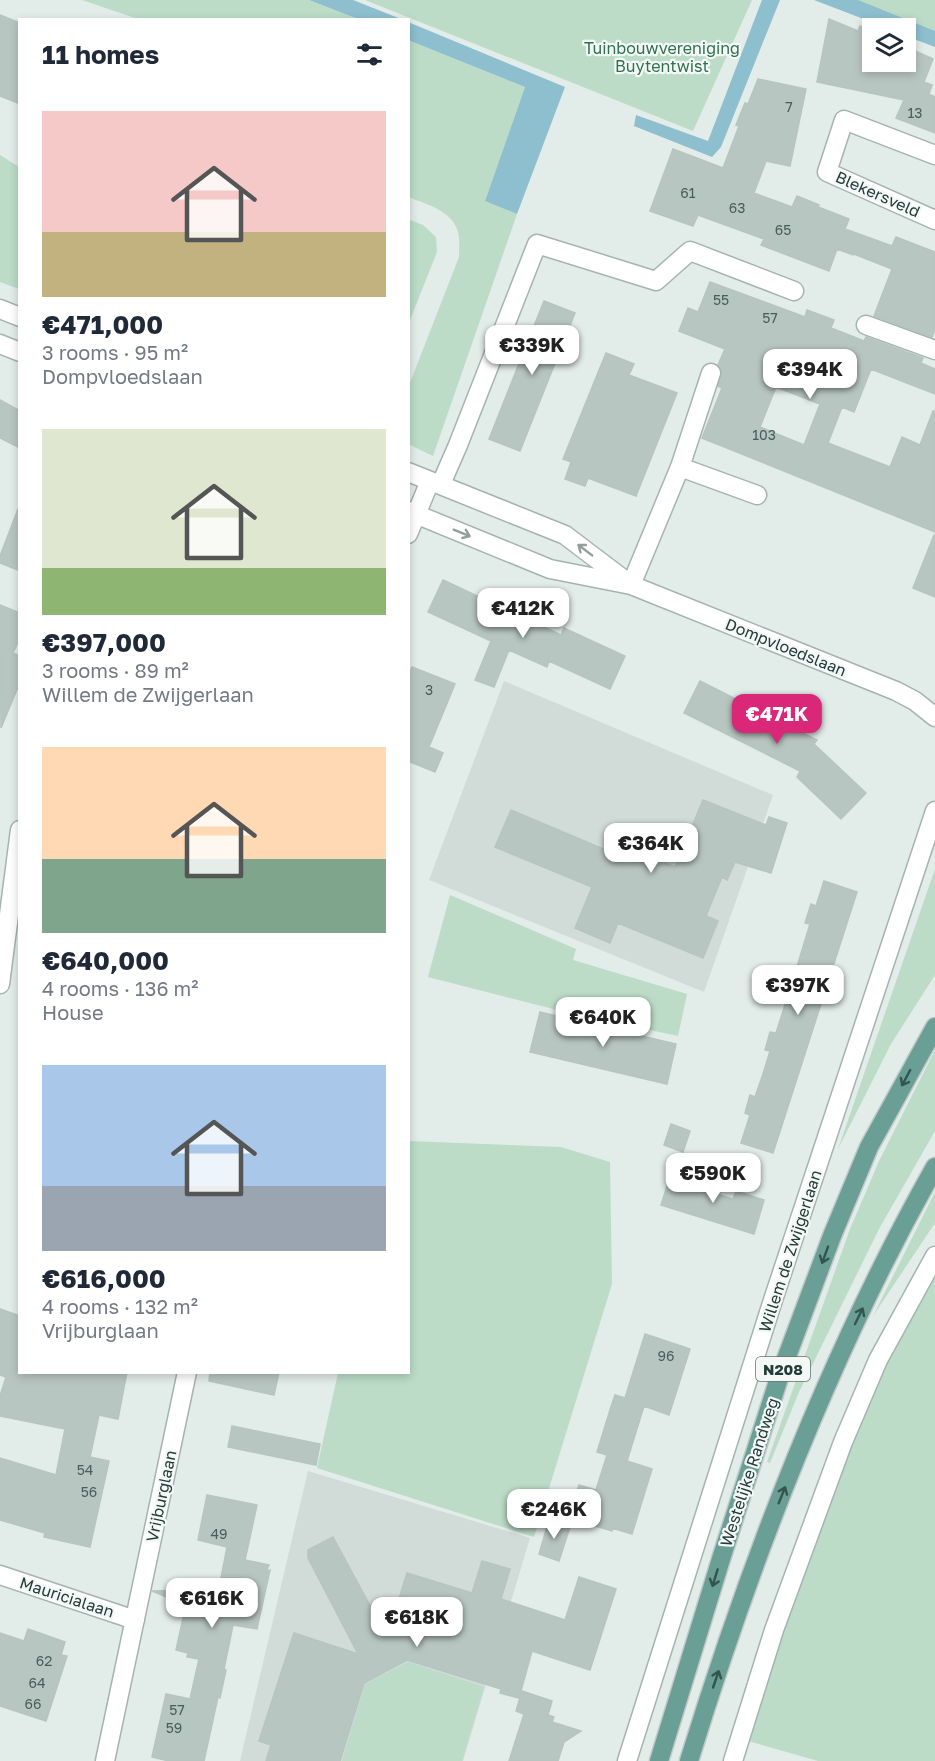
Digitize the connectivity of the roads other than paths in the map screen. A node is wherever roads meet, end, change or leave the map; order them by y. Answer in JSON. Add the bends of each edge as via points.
{"nodes":[{"id":1,"x":935,"y":155,"type":"edge"},
{"id":2,"x":935,"y":220,"type":"edge"},
{"id":3,"x":794,"y":291,"type":"dead end"},
{"id":4,"x":0,"y":309,"type":"edge"},
{"id":5,"x":18,"y":316,"type":"edge"},
{"id":6,"x":866,"y":325,"type":"dead end"},
{"id":7,"x":0,"y":344,"type":"edge"},
{"id":8,"x":935,"y":350,"type":"edge"},
{"id":9,"x":18,"y":351,"type":"edge"},
{"id":10,"x":711,"y":373,"type":"dead end"},
{"id":11,"x":680,"y":467,"type":"junction"},
{"id":12,"x":410,"y":473,"type":"edge"},
{"id":13,"x":435,"y":482,"type":"junction"},
{"id":14,"x":757,"y":495,"type":"dead end"},
{"id":15,"x":412,"y":512,"type":"edge"},
{"id":16,"x":631,"y":585,"type":"junction"},
{"id":17,"x":935,"y":717,"type":"edge"},
{"id":18,"x":935,"y":811,"type":"edge"},
{"id":19,"x":18,"y":845,"type":"edge"},
{"id":20,"x":0,"y":984,"type":"edge"},
{"id":21,"x":935,"y":1027,"type":"edge"},
{"id":22,"x":935,"y":1167,"type":"edge"},
{"id":23,"x":935,"y":1256,"type":"edge"},
{"id":24,"x":187,"y":1374,"type":"edge"},
{"id":25,"x":0,"y":1575,"type":"edge"},
{"id":26,"x":135,"y":1620,"type":"junction"},
{"id":27,"x":105,"y":1761,"type":"edge"},
{"id":28,"x":627,"y":1761,"type":"edge"},
{"id":29,"x":659,"y":1761,"type":"edge"},
{"id":30,"x":689,"y":1761,"type":"edge"},
{"id":31,"x":733,"y":1761,"type":"edge"}],
"edges":[{"from":1,"to":2,"type":"street","name":"Blekersveld","via":[[844,120],[827,172]]},
{"from":3,"to":13,"type":"street","via":[[690,251],[656,281],[537,244],[458,445]]},
{"from":4,"to":5,"type":"street"},
{"from":6,"to":8,"type":"street"},
{"from":7,"to":9,"type":"street"},
{"from":10,"to":11,"type":"street"},
{"from":11,"to":14,"type":"street"},
{"from":11,"to":16,"type":"street"},
{"from":12,"to":13,"type":"street","name":"Dompvloedslaan"},
{"from":13,"to":15,"type":"street"},
{"from":16,"to":13,"type":"street","name":"Dompvloedslaan","one_way":true,"via":[[565,535]]},
{"from":15,"to":16,"type":"street","name":"Dompvloedslaan","one_way":true,"via":[[550,569]]},
{"from":16,"to":17,"type":"street","name":"Dompvloedslaan","via":[[896,692]]},
{"from":18,"to":28,"type":"street","name":"Willem de Zwijgerlaan","via":[[773,1300]]},
{"from":19,"to":20,"type":"street"},
{"from":21,"to":29,"type":"main road","name":"Westelijke Randweg","number":"N208","one_way":true,"via":[[869,1147],[828,1246],[780,1375]]},
{"from":30,"to":22,"type":"main road","number":"N208","one_way":true,"via":[[755,1564],[825,1386],[904,1222]]},
{"from":23,"to":31,"type":"street","via":[[878,1360],[843,1442],[774,1630]]},
{"from":24,"to":26,"type":"street","name":"Vrijburglaan"},
{"from":25,"to":26,"type":"street","name":"Mauricialaan"},
{"from":26,"to":27,"type":"street","name":"Vrijburglaan"}]}
